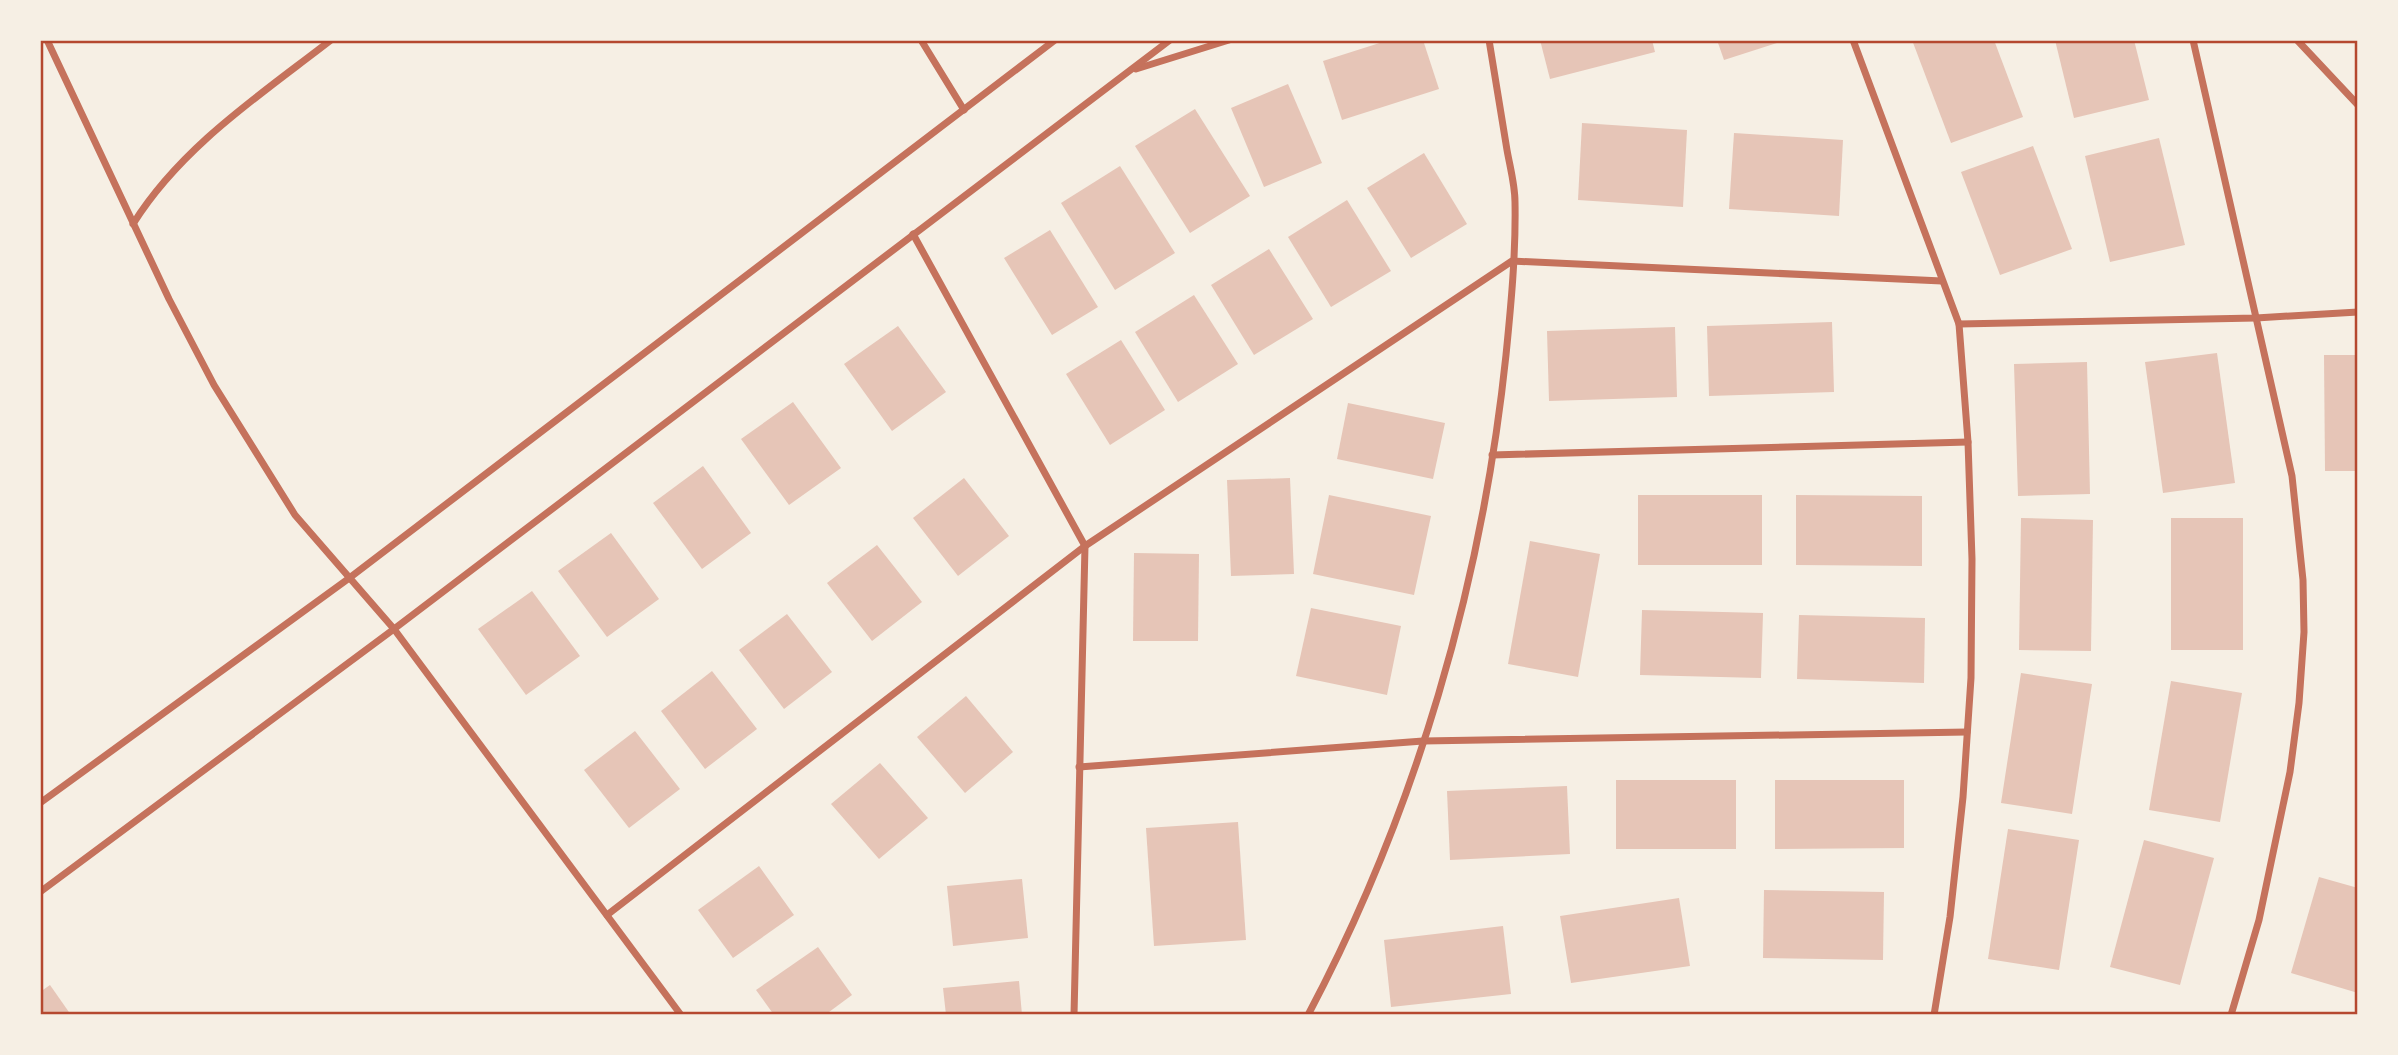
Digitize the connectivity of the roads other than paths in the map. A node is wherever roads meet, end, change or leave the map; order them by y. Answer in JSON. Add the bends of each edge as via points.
{"nodes":[{"id":1,"x":47,"y":40,"type":"edge"},
{"id":2,"x":331,"y":40,"type":"edge"},
{"id":3,"x":920,"y":40,"type":"edge"},
{"id":4,"x":1055,"y":40,"type":"edge"},
{"id":5,"x":1170,"y":40,"type":"edge"},
{"id":6,"x":1229,"y":40,"type":"edge"},
{"id":7,"x":1489,"y":40,"type":"edge"},
{"id":8,"x":1853,"y":40,"type":"edge"},
{"id":9,"x":2193,"y":40,"type":"edge"},
{"id":10,"x":2302,"y":42,"type":"edge"},
{"id":11,"x":1129,"y":71,"type":"junction"},
{"id":12,"x":2358,"y":104,"type":"edge"},
{"id":13,"x":964,"y":110,"type":"junction"},
{"id":14,"x":133,"y":225,"type":"junction"},
{"id":15,"x":913,"y":234,"type":"junction"},
{"id":16,"x":1512,"y":261,"type":"junction"},
{"id":17,"x":1942,"y":281,"type":"junction"},
{"id":18,"x":2358,"y":312,"type":"edge"},
{"id":19,"x":2256,"y":318,"type":"junction"},
{"id":20,"x":1959,"y":324,"type":"junction"},
{"id":21,"x":1968,"y":442,"type":"junction"},
{"id":22,"x":1492,"y":455,"type":"junction"},
{"id":23,"x":1084,"y":546,"type":"junction"},
{"id":24,"x":348,"y":579,"type":"junction"},
{"id":25,"x":394,"y":629,"type":"junction"},
{"id":26,"x":1967,"y":732,"type":"junction"},
{"id":27,"x":1423,"y":741,"type":"junction"},
{"id":28,"x":1079,"y":767,"type":"junction"},
{"id":29,"x":40,"y":803,"type":"edge"},
{"id":30,"x":40,"y":892,"type":"edge"},
{"id":31,"x":607,"y":915,"type":"junction"},
{"id":32,"x":681,"y":1015,"type":"edge"},
{"id":33,"x":1074,"y":1015,"type":"edge"},
{"id":34,"x":1308,"y":1015,"type":"edge"},
{"id":35,"x":1934,"y":1015,"type":"edge"},
{"id":36,"x":2231,"y":1015,"type":"edge"}],
"edges":[{"from":1,"to":14,"type":"street"},
{"from":2,"to":14,"type":"street","via":[[221,125],[161,185]]},
{"from":3,"to":13,"type":"street"},
{"from":4,"to":13,"type":"street"},
{"from":5,"to":11,"type":"street"},
{"from":6,"to":11,"type":"street"},
{"from":7,"to":16,"type":"street","via":[[1515,200]]},
{"from":8,"to":17,"type":"street"},
{"from":9,"to":19,"type":"street"},
{"from":10,"to":12,"type":"street"},
{"from":11,"to":15,"type":"street"},
{"from":13,"to":24,"type":"street"},
{"from":14,"to":24,"type":"street","via":[[253,451],[295,515]]},
{"from":15,"to":23,"type":"street"},
{"from":15,"to":25,"type":"street"},
{"from":16,"to":17,"type":"street"},
{"from":16,"to":22,"type":"street","via":[[1501,402]]},
{"from":16,"to":23,"type":"street"},
{"from":17,"to":20,"type":"street"},
{"from":18,"to":19,"type":"street"},
{"from":19,"to":20,"type":"street"},
{"from":19,"to":36,"type":"street","via":[[2292,476],[2304,632],[2282,818]]},
{"from":20,"to":21,"type":"street"},
{"from":21,"to":22,"type":"street"},
{"from":21,"to":26,"type":"street","via":[[1972,559]]},
{"from":22,"to":27,"type":"street","via":[[1470,574]]},
{"from":23,"to":28,"type":"street"},
{"from":23,"to":31,"type":"street"},
{"from":24,"to":25,"type":"street"},
{"from":24,"to":29,"type":"street"},
{"from":25,"to":30,"type":"street"},
{"from":25,"to":31,"type":"street"},
{"from":26,"to":27,"type":"street"},
{"from":26,"to":35,"type":"street","via":[[1951,903]]},
{"from":27,"to":28,"type":"street"},
{"from":27,"to":34,"type":"street","via":[[1357,913]]},
{"from":28,"to":33,"type":"street"},
{"from":31,"to":32,"type":"street"}]}
